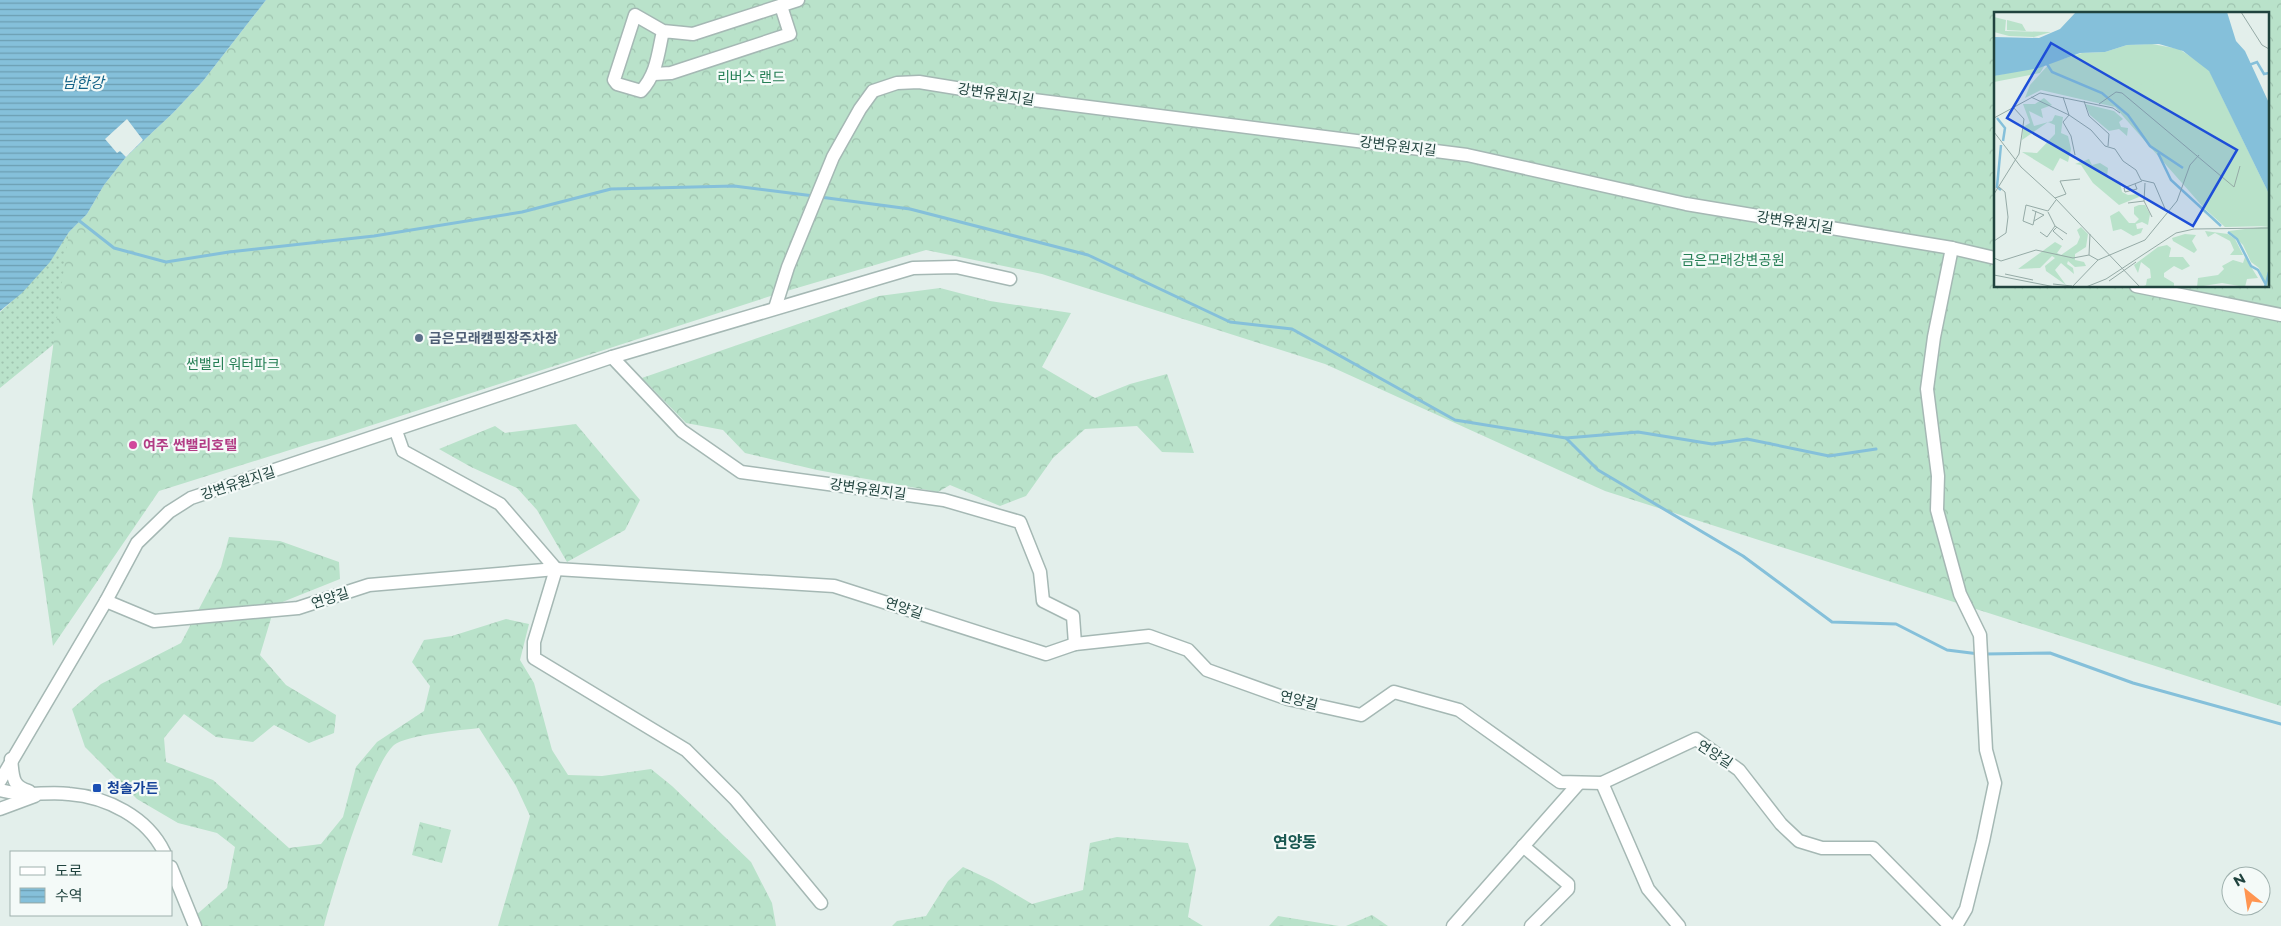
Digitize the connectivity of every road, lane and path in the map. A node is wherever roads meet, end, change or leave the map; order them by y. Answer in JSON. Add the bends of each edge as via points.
{"nodes":[{"id":1,"x":798,"y":0,"type":"edge"},
{"id":2,"x":781,"y":6,"type":"junction"},
{"id":3,"x":663,"y":30,"type":"junction"},
{"id":4,"x":654,"y":74,"type":"junction"},
{"id":5,"x":1952,"y":248,"type":"junction"},
{"id":6,"x":1994,"y":258,"type":"edge"},
{"id":7,"x":1010,"y":280,"type":"dead end"},
{"id":8,"x":2146,"y":288,"type":"edge"},
{"id":9,"x":775,"y":308,"type":"junction"},
{"id":10,"x":2281,"y":315,"type":"edge"},
{"id":11,"x":612,"y":357,"type":"junction"},
{"id":12,"x":396,"y":432,"type":"junction"},
{"id":13,"x":556,"y":569,"type":"junction"},
{"id":14,"x":106,"y":601,"type":"junction"},
{"id":15,"x":1075,"y":644,"type":"junction"},
{"id":16,"x":11,"y":759,"type":"junction"},
{"id":17,"x":0,"y":780,"type":"edge"},
{"id":18,"x":1579,"y":783,"type":"junction"},
{"id":19,"x":1602,"y":783,"type":"junction"},
{"id":20,"x":0,"y":790,"type":"edge"},
{"id":21,"x":44,"y":793,"type":"junction"},
{"id":22,"x":0,"y":809,"type":"edge"},
{"id":23,"x":1523,"y":846,"type":"junction"},
{"id":24,"x":163,"y":851,"type":"edge"},
{"id":25,"x":172,"y":870,"type":"edge"},
{"id":26,"x":821,"y":903,"type":"dead end"},
{"id":27,"x":195,"y":926,"type":"edge"},
{"id":28,"x":1453,"y":926,"type":"edge"},
{"id":29,"x":1531,"y":926,"type":"edge"},
{"id":30,"x":1679,"y":926,"type":"edge"},
{"id":31,"x":1950,"y":926,"type":"edge"},
{"id":32,"x":1956,"y":926,"type":"edge"}],
"edges":[{"from":1,"to":2,"type":"street"},
{"from":2,"to":3,"type":"street","via":[[693,34]]},
{"from":2,"to":4,"type":"street","via":[[790,34],[671,73]]},
{"from":3,"to":4,"type":"street"},
{"from":3,"to":4,"type":"street","via":[[636,15],[614,80],[617,84],[641,91]]},
{"from":5,"to":6,"type":"street","name":"강변유원지길"},
{"from":5,"to":9,"type":"street","name":"강변유원지길","via":[[1686,204],[1467,155],[1018,98],[919,82],[897,83],[874,91],[833,157]]},
{"from":5,"to":32,"type":"street","via":[[1927,389],[1938,476],[1937,510],[1960,594],[1980,635],[1986,750],[1995,783],[1966,909]]},
{"from":7,"to":9,"type":"street","name":"강변유원지길","via":[[956,267],[913,268]]},
{"from":8,"to":10,"type":"street"},
{"from":9,"to":11,"type":"street","name":"강변유원지길"},
{"from":11,"to":12,"type":"street","name":"강변유원지길"},
{"from":11,"to":15,"type":"street","name":"강변유원지길","via":[[682,431],[741,472],[944,500],[1020,522],[1040,572],[1043,601],[1073,616]]},
{"from":12,"to":13,"type":"street","via":[[404,451],[500,504]]},
{"from":12,"to":14,"type":"street","name":"강변유원지길","via":[[191,498],[169,512],[137,543]]},
{"from":13,"to":14,"type":"street","name":"연양길","via":[[369,585],[298,608],[154,621]]},
{"from":13,"to":15,"type":"street","name":"연양길","via":[[834,586],[1046,654]]},
{"from":13,"to":26,"type":"street","via":[[534,642],[534,658],[686,750],[735,799]]},
{"from":14,"to":16,"type":"street","name":"강변유원지길"},
{"from":15,"to":18,"type":"street","name":"연양길","via":[[1149,636],[1188,650],[1207,670],[1288,699],[1361,715],[1394,692],[1459,710],[1560,782]]},
{"from":16,"to":17,"type":"street","name":"강변유원지길"},
{"from":16,"to":21,"type":"street","via":[[14,782],[26,790]]},
{"from":18,"to":19,"type":"street","name":"연양길"},
{"from":18,"to":23,"type":"street"},
{"from":19,"to":30,"type":"street","via":[[1648,889]]},
{"from":19,"to":31,"type":"street","name":"연양길","via":[[1696,739],[1739,770],[1781,824],[1799,841],[1822,848],[1874,848]]},
{"from":20,"to":21,"type":"street"},
{"from":21,"to":22,"type":"street"},
{"from":21,"to":24,"type":"street","via":[[71,794],[108,803],[127,812],[149,829]]},
{"from":23,"to":28,"type":"street"},
{"from":23,"to":29,"type":"street","via":[[1568,884],[1568,888]]},
{"from":25,"to":27,"type":"street"}]}
